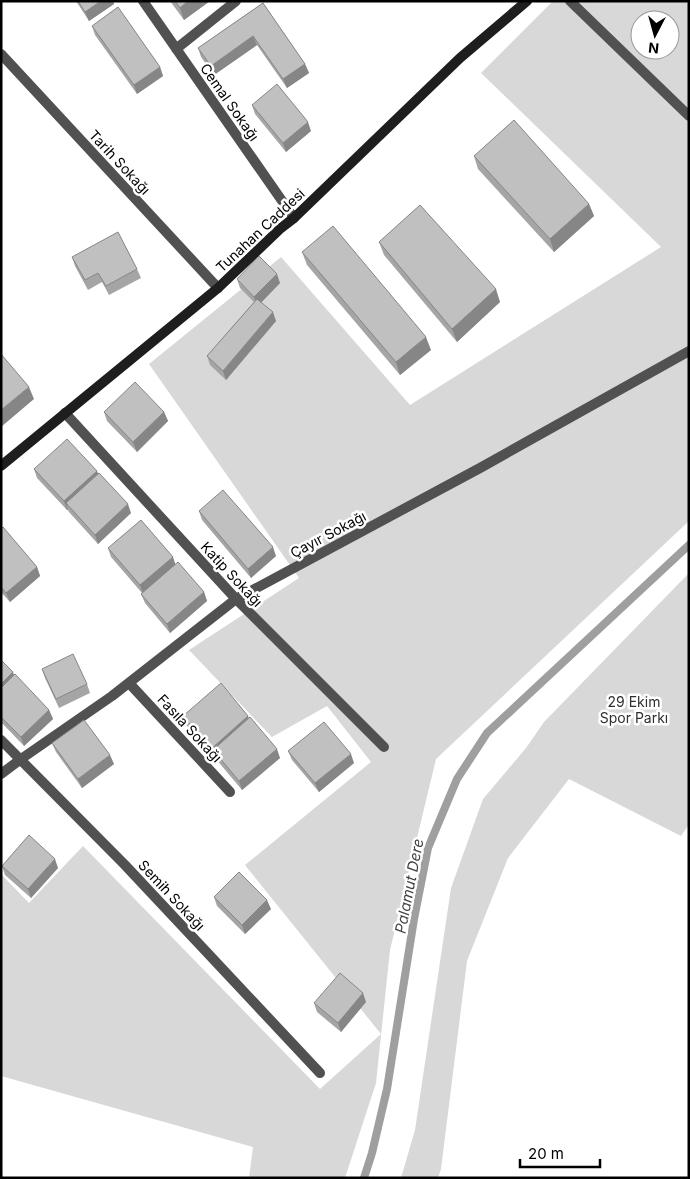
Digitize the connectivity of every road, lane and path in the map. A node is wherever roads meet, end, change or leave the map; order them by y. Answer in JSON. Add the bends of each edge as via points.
{"nodes":[{"id":1,"x":143,"y":1,"type":"edge"},
{"id":2,"x":236,"y":1,"type":"edge"},
{"id":3,"x":570,"y":1,"type":"edge"},
{"id":4,"x":523,"y":3,"type":"edge"},
{"id":5,"x":176,"y":49,"type":"junction"},
{"id":6,"x":1,"y":54,"type":"edge"},
{"id":7,"x":689,"y":116,"type":"edge"},
{"id":8,"x":294,"y":218,"type":"junction"},
{"id":9,"x":218,"y":288,"type":"junction"},
{"id":10,"x":689,"y":351,"type":"edge"},
{"id":11,"x":65,"y":413,"type":"junction"},
{"id":12,"x":1,"y":466,"type":"edge"},
{"id":13,"x":236,"y":599,"type":"junction"},
{"id":14,"x":129,"y":683,"type":"junction"},
{"id":15,"x":1,"y":740,"type":"edge"},
{"id":16,"x":384,"y":747,"type":"dead end"},
{"id":17,"x":21,"y":758,"type":"junction"},
{"id":18,"x":1,"y":774,"type":"edge"},
{"id":19,"x":230,"y":792,"type":"dead end"},
{"id":20,"x":320,"y":1073,"type":"dead end"}],
"edges":[{"from":1,"to":5,"type":"street","name":"Cemal Sokağı"},
{"from":2,"to":5,"type":"street"},
{"from":3,"to":7,"type":"street"},
{"from":4,"to":8,"type":"street","name":"Tunahan Caddesi","via":[[460,58]]},
{"from":5,"to":8,"type":"street","name":"Cemal Sokağı"},
{"from":6,"to":9,"type":"street","name":"Tarih Sokağı"},
{"from":8,"to":9,"type":"street","name":"Tunahan Caddesi"},
{"from":9,"to":11,"type":"street","name":"Tunahan Caddesi"},
{"from":10,"to":13,"type":"street","name":"Çayır Sokağı"},
{"from":11,"to":12,"type":"street","name":"Tunahan Caddesi"},
{"from":11,"to":13,"type":"street","name":"Katip Sokağı"},
{"from":13,"to":14,"type":"street","name":"Çayır Sokağı"},
{"from":13,"to":16,"type":"street","name":"Katip Sokağı"},
{"from":14,"to":17,"type":"street","name":"Çayır Sokağı"},
{"from":14,"to":19,"type":"street","name":"Fasıla Sokağı"},
{"from":15,"to":17,"type":"street","name":"Semih Sokağı"},
{"from":17,"to":18,"type":"street","name":"Çayır Sokağı"},
{"from":17,"to":20,"type":"street","name":"Semih Sokağı"}]}
